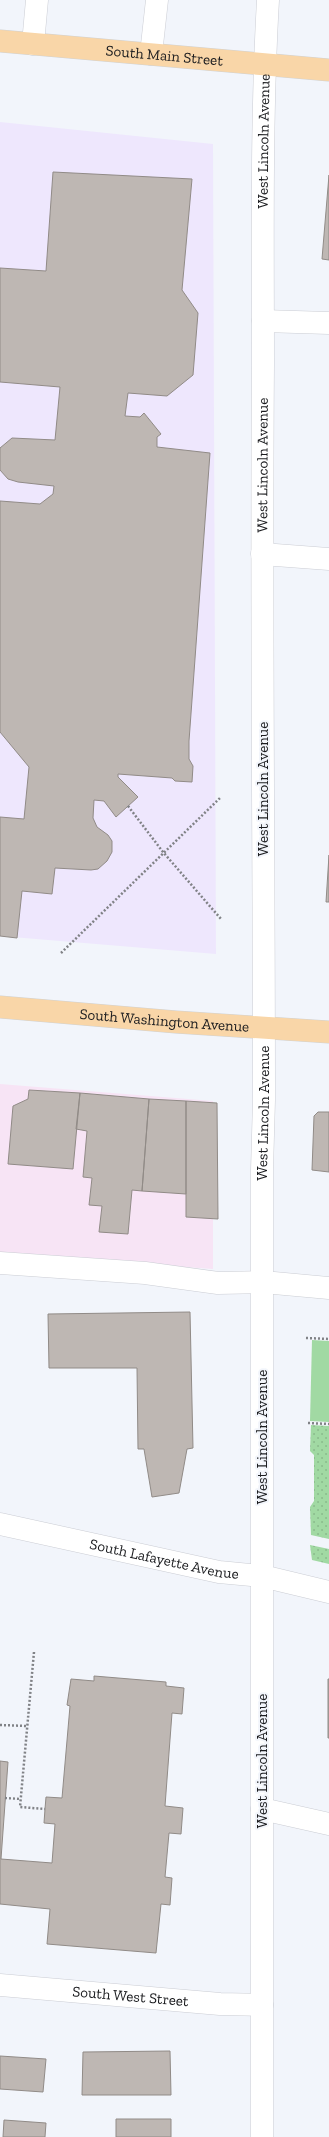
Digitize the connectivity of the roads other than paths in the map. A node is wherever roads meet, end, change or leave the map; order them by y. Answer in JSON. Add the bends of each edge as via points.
{"nodes":[{"id":1,"x":37,"y":0,"type":"edge"},
{"id":2,"x":157,"y":0,"type":"edge"},
{"id":3,"x":268,"y":0,"type":"edge"},
{"id":4,"x":0,"y":41,"type":"edge"},
{"id":5,"x":33,"y":44,"type":"junction"},
{"id":6,"x":151,"y":54,"type":"junction"},
{"id":7,"x":265,"y":64,"type":"junction"},
{"id":8,"x":329,"y":70,"type":"edge"},
{"id":9,"x":263,"y":321,"type":"junction"},
{"id":10,"x":329,"y":323,"type":"edge"},
{"id":11,"x":262,"y":554,"type":"junction"},
{"id":12,"x":329,"y":559,"type":"edge"},
{"id":13,"x":0,"y":1007,"type":"edge"},
{"id":14,"x":264,"y":1028,"type":"junction"},
{"id":15,"x":329,"y":1032,"type":"edge"},
{"id":16,"x":0,"y":1263,"type":"edge"},
{"id":17,"x":263,"y":1282,"type":"junction"},
{"id":18,"x":329,"y":1288,"type":"edge"},
{"id":19,"x":0,"y":1524,"type":"edge"},
{"id":20,"x":262,"y":1576,"type":"junction"},
{"id":21,"x":329,"y":1592,"type":"edge"},
{"id":22,"x":262,"y":1809,"type":"junction"},
{"id":23,"x":329,"y":1824,"type":"edge"},
{"id":24,"x":0,"y":1985,"type":"edge"},
{"id":25,"x":262,"y":2005,"type":"junction"},
{"id":26,"x":262,"y":2137,"type":"edge"}],
"edges":[{"from":1,"to":5,"type":"street"},
{"from":2,"to":6,"type":"street"},
{"from":3,"to":7,"type":"street","name":"West Lincoln Avenue"},
{"from":4,"to":5,"type":"main road","name":"South Main Street"},
{"from":5,"to":6,"type":"main road","name":"South Main Street"},
{"from":6,"to":7,"type":"main road","name":"South Main Street"},
{"from":7,"to":8,"type":"main road","name":"South Main Street"},
{"from":7,"to":9,"type":"street","name":"West Lincoln Avenue"},
{"from":9,"to":10,"type":"street"},
{"from":9,"to":11,"type":"street","name":"West Lincoln Avenue"},
{"from":11,"to":12,"type":"street"},
{"from":11,"to":14,"type":"street","name":"West Lincoln Avenue"},
{"from":13,"to":14,"type":"main road","name":"South Washington Avenue"},
{"from":14,"to":15,"type":"main road","name":"South Washington Avenue"},
{"from":14,"to":17,"type":"street","name":"West Lincoln Avenue"},
{"from":16,"to":17,"type":"street","via":[[145,1273],[218,1283]]},
{"from":17,"to":18,"type":"street"},
{"from":17,"to":20,"type":"street","name":"West Lincoln Avenue"},
{"from":19,"to":20,"type":"street","name":"South Lafayette Avenue","via":[[219,1572]]},
{"from":20,"to":21,"type":"street","name":"South Lafayette Avenue"},
{"from":20,"to":22,"type":"street","name":"West Lincoln Avenue"},
{"from":22,"to":23,"type":"street"},
{"from":22,"to":25,"type":"street","name":"West Lincoln Avenue"},
{"from":24,"to":25,"type":"street","name":"South West Street","via":[[220,2004]]},
{"from":25,"to":26,"type":"street","name":"West Lincoln Avenue"}]}
